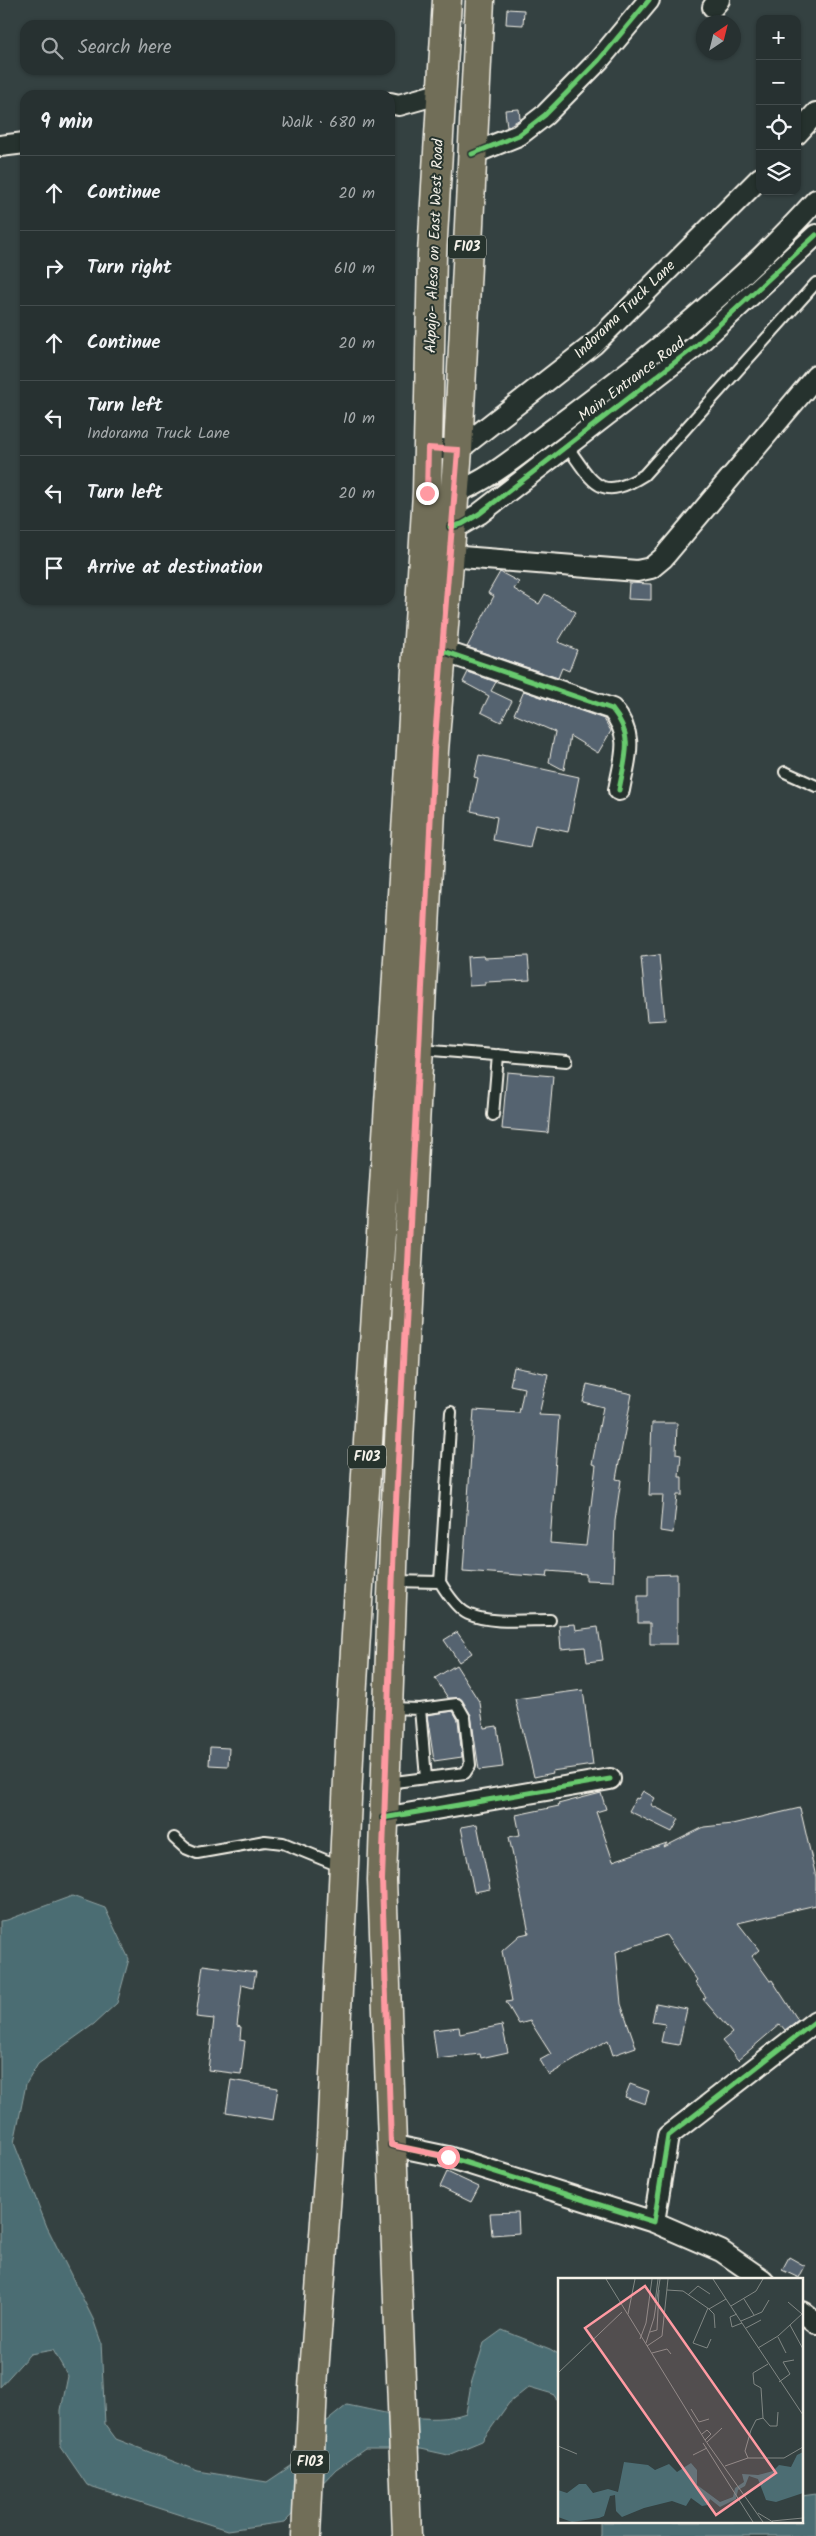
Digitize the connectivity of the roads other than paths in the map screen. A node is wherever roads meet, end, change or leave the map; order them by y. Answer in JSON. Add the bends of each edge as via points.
{"nodes":[{"id":1,"x":447,"y":0,"type":"edge"},
{"id":2,"x":480,"y":0,"type":"edge"},
{"id":3,"x":649,"y":0,"type":"edge"},
{"id":4,"x":442,"y":93,"type":"junction"},
{"id":5,"x":395,"y":104,"type":"edge"},
{"id":6,"x":816,"y":113,"type":"edge"},
{"id":7,"x":801,"y":130,"type":"edge"},
{"id":8,"x":20,"y":144,"type":"edge"},
{"id":9,"x":0,"y":146,"type":"edge"},
{"id":10,"x":472,"y":154,"type":"junction"},
{"id":11,"x":756,"y":182,"type":"edge"},
{"id":12,"x":816,"y":200,"type":"edge"},
{"id":13,"x":816,"y":235,"type":"edge"},
{"id":14,"x":816,"y":283,"type":"edge"},
{"id":15,"x":816,"y":376,"type":"edge"},
{"id":16,"x":566,"y":445,"type":"junction"},
{"id":17,"x":428,"y":448,"type":"junction"},
{"id":18,"x":458,"y":450,"type":"junction"},
{"id":19,"x":453,"y":494,"type":"junction"},
{"id":20,"x":450,"y":527,"type":"junction"},
{"id":21,"x":449,"y":556,"type":"junction"},
{"id":22,"x":443,"y":651,"type":"junction"},
{"id":23,"x":785,"y":772,"type":"dead end"},
{"id":24,"x":816,"y":786,"type":"edge"},
{"id":25,"x":619,"y":790,"type":"dead end"},
{"id":26,"x":420,"y":1049,"type":"junction"},
{"id":27,"x":498,"y":1055,"type":"junction"},
{"id":28,"x":567,"y":1061,"type":"dead end"},
{"id":29,"x":493,"y":1116,"type":"dead end"},
{"id":30,"x":451,"y":1412,"type":"dead end"},
{"id":31,"x":392,"y":1581,"type":"junction"},
{"id":32,"x":440,"y":1582,"type":"junction"},
{"id":33,"x":550,"y":1620,"type":"dead end"},
{"id":34,"x":388,"y":1708,"type":"junction"},
{"id":35,"x":420,"y":1709,"type":"junction"},
{"id":36,"x":426,"y":1778,"type":"junction"},
{"id":37,"x":610,"y":1778,"type":"dead end"},
{"id":38,"x":384,"y":1783,"type":"junction"},
{"id":39,"x":383,"y":1818,"type":"junction"},
{"id":40,"x":174,"y":1838,"type":"dead end"},
{"id":41,"x":343,"y":1867,"type":"junction"},
{"id":42,"x":816,"y":2021,"type":"edge"},
{"id":43,"x":391,"y":2145,"type":"junction"},
{"id":44,"x":654,"y":2222,"type":"junction"},
{"id":45,"x":760,"y":2278,"type":"edge"},
{"id":46,"x":804,"y":2314,"type":"edge"},
{"id":47,"x":816,"y":2324,"type":"edge"},
{"id":48,"x":306,"y":2536,"type":"edge"},
{"id":49,"x":408,"y":2536,"type":"edge"}],
"edges":[{"from":1,"to":4,"type":"main road","name":"Akpajo- Alesa on East West Road","number":"F103"},
{"from":2,"to":10,"type":"main road","name":"Akpajo- Alesa on East West Road","number":"F103"},
{"from":3,"to":10,"type":"street","via":[[599,60],[546,115],[519,135]]},
{"from":4,"to":5,"type":"street"},
{"from":4,"to":17,"type":"main road","name":"Akpajo- Alesa on East West Road","number":"F103","via":[[432,254]]},
{"from":6,"to":7,"type":"street"},
{"from":8,"to":9,"type":"street"},
{"from":10,"to":18,"type":"main road","name":"Akpajo- Alesa on East West Road","number":"F103"},
{"from":11,"to":18,"type":"street","name":"Indorama Truck Lane","via":[[594,344]]},
{"from":12,"to":19,"type":"street","via":[[685,327],[627,374],[508,462],[471,487]]},
{"from":13,"to":16,"type":"street","name":"Main Entrance Road","via":[[696,346]]},
{"from":14,"to":16,"type":"lane","via":[[644,475],[626,486],[610,490],[595,484]]},
{"from":15,"to":21,"type":"street","via":[[663,558],[651,568],[609,570]]},
{"from":16,"to":20,"type":"street","name":"Main Entrance Road","via":[[479,514]]},
{"from":17,"to":18,"type":"street"},
{"from":17,"to":41,"type":"main road","name":"Akpajo- Alesa on East West Road","number":"F103"},
{"from":18,"to":19,"type":"main road","name":"Akpajo- Alesa on East West Road","number":"F103"},
{"from":19,"to":20,"type":"main road","number":"F103"},
{"from":20,"to":21,"type":"main road","number":"F103"},
{"from":21,"to":22,"type":"main road","number":"F103"},
{"from":22,"to":25,"type":"street","via":[[612,709],[624,723],[627,747]]},
{"from":22,"to":26,"type":"main road","number":"F103","via":[[434,751]]},
{"from":23,"to":24,"type":"lane"},
{"from":26,"to":27,"type":"lane"},
{"from":26,"to":31,"type":"main road","number":"F103"},
{"from":27,"to":28,"type":"lane"},
{"from":27,"to":29,"type":"lane"},
{"from":30,"to":32,"type":"lane"},
{"from":31,"to":32,"type":"lane"},
{"from":31,"to":34,"type":"main road","number":"F103"},
{"from":32,"to":33,"type":"lane","via":[[446,1593],[467,1614],[496,1620]]},
{"from":34,"to":35,"type":"lane"},
{"from":34,"to":38,"type":"main road","number":"F103"},
{"from":35,"to":36,"type":"lane"},
{"from":35,"to":36,"type":"lane","via":[[457,1704],[465,1718],[470,1765],[465,1773]]},
{"from":36,"to":38,"type":"lane"},
{"from":37,"to":39,"type":"street"},
{"from":38,"to":39,"type":"main road","number":"F103"},
{"from":39,"to":43,"type":"main road","number":"F103","via":[[382,1880]]},
{"from":40,"to":41,"type":"lane","via":[[197,1853],[266,1841],[283,1843]]},
{"from":41,"to":48,"type":"main road","number":"F103","via":[[331,2138]]},
{"from":42,"to":44,"type":"street","via":[[668,2136]]},
{"from":43,"to":44,"type":"street","via":[[448,2157]]},
{"from":43,"to":49,"type":"main road","number":"F103"},
{"from":44,"to":45,"type":"street","via":[[721,2251]]},
{"from":46,"to":47,"type":"street"}]}
